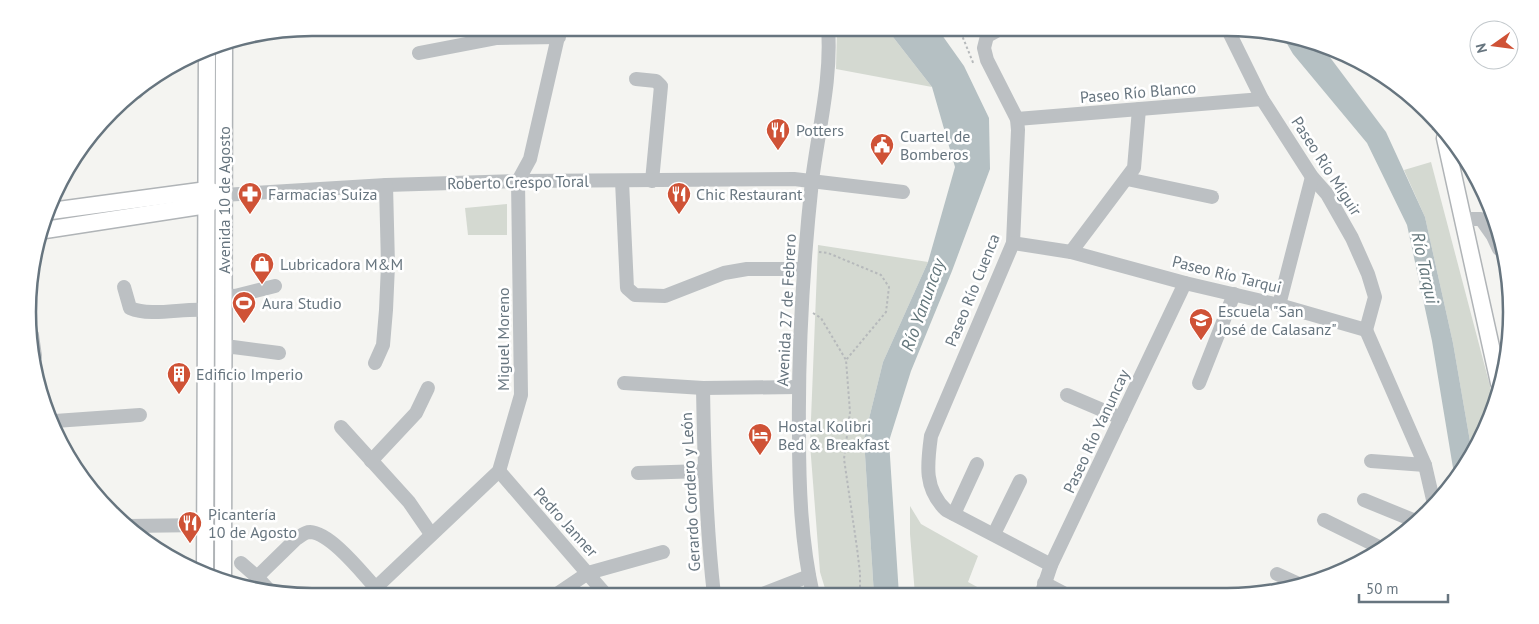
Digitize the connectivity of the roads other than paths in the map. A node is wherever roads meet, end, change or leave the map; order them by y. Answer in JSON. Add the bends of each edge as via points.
{"nodes":[{"id":1,"x":484,"y":36,"type":"edge"},
{"id":2,"x":558,"y":36,"type":"edge"},
{"id":3,"x":828,"y":36,"type":"edge"},
{"id":4,"x":987,"y":36,"type":"edge"},
{"id":5,"x":1231,"y":36,"type":"edge"},
{"id":6,"x":224,"y":51,"type":"edge"},
{"id":7,"x":419,"y":53,"type":"dead end"},
{"id":8,"x":207,"y":57,"type":"edge"},
{"id":9,"x":636,"y":79,"type":"dead end"},
{"id":10,"x":1262,"y":99,"type":"junction"},
{"id":11,"x":1139,"y":109,"type":"junction"},
{"id":12,"x":1017,"y":119,"type":"junction"},
{"id":13,"x":1447,"y":145,"type":"edge"},
{"id":14,"x":1312,"y":177,"type":"junction"},
{"id":15,"x":1127,"y":179,"type":"junction"},
{"id":16,"x":518,"y":181,"type":"junction"},
{"id":17,"x":622,"y":181,"type":"junction"},
{"id":18,"x":652,"y":181,"type":"junction"},
{"id":19,"x":812,"y":182,"type":"junction"},
{"id":20,"x":386,"y":185,"type":"junction"},
{"id":21,"x":903,"y":192,"type":"dead end"},
{"id":22,"x":223,"y":195,"type":"junction"},
{"id":23,"x":1212,"y":197,"type":"dead end"},
{"id":24,"x":207,"y":198,"type":"junction"},
{"id":25,"x":55,"y":212,"type":"edge"},
{"id":26,"x":1464,"y":219,"type":"junction"},
{"id":27,"x":49,"y":229,"type":"edge"},
{"id":28,"x":1490,"y":231,"type":"edge"},
{"id":29,"x":1013,"y":243,"type":"junction"},
{"id":30,"x":1071,"y":252,"type":"junction"},
{"id":31,"x":804,"y":269,"type":"junction"},
{"id":32,"x":1185,"y":282,"type":"junction"},
{"id":33,"x":275,"y":286,"type":"dead end"},
{"id":34,"x":124,"y":287,"type":"dead end"},
{"id":35,"x":1234,"y":294,"type":"junction"},
{"id":36,"x":223,"y":295,"type":"junction"},
{"id":37,"x":1279,"y":305,"type":"junction"},
{"id":38,"x":206,"y":310,"type":"junction"},
{"id":39,"x":1366,"y":330,"type":"junction"},
{"id":40,"x":224,"y":349,"type":"junction"},
{"id":41,"x":279,"y":353,"type":"dead end"},
{"id":42,"x":374,"y":363,"type":"dead end"},
{"id":43,"x":1496,"y":370,"type":"edge"},
{"id":44,"x":624,"y":383,"type":"dead end"},
{"id":45,"x":1199,"y":383,"type":"dead end"},
{"id":46,"x":798,"y":387,"type":"junction"},
{"id":47,"x":428,"y":388,"type":"dead end"},
{"id":48,"x":703,"y":388,"type":"junction"},
{"id":49,"x":1067,"y":395,"type":"dead end"},
{"id":50,"x":140,"y":415,"type":"dead end"},
{"id":51,"x":1121,"y":418,"type":"junction"},
{"id":52,"x":59,"y":422,"type":"edge"},
{"id":53,"x":341,"y":427,"type":"dead end"},
{"id":54,"x":206,"y":449,"type":"junction"},
{"id":55,"x":224,"y":449,"type":"junction"},
{"id":56,"x":1371,"y":460,"type":"dead end"},
{"id":57,"x":371,"y":462,"type":"junction"},
{"id":58,"x":977,"y":464,"type":"dead end"},
{"id":59,"x":1425,"y":465,"type":"junction"},
{"id":60,"x":498,"y":471,"type":"junction"},
{"id":61,"x":704,"y":471,"type":"junction"},
{"id":62,"x":638,"y":472,"type":"dead end"},
{"id":63,"x":1020,"y":481,"type":"dead end"},
{"id":64,"x":1432,"y":496,"type":"edge"},
{"id":65,"x":1364,"y":500,"type":"dead end"},
{"id":66,"x":954,"y":514,"type":"junction"},
{"id":67,"x":1410,"y":519,"type":"edge"},
{"id":68,"x":1324,"y":520,"type":"dead end"},
{"id":69,"x":205,"y":525,"type":"junction"},
{"id":70,"x":138,"y":526,"type":"edge"},
{"id":71,"x":431,"y":534,"type":"junction"},
{"id":72,"x":994,"y":534,"type":"junction"},
{"id":73,"x":1374,"y":545,"type":"edge"},
{"id":74,"x":663,"y":552,"type":"dead end"},
{"id":75,"x":241,"y":563,"type":"dead end"},
{"id":76,"x":1051,"y":565,"type":"junction"},
{"id":77,"x":205,"y":566,"type":"edge"},
{"id":78,"x":224,"y":573,"type":"edge"},
{"id":79,"x":588,"y":573,"type":"junction"},
{"id":80,"x":1278,"y":574,"type":"dead end"},
{"id":81,"x":809,"y":576,"type":"junction"},
{"id":82,"x":257,"y":577,"type":"junction"},
{"id":83,"x":1290,"y":580,"type":"edge"},
{"id":84,"x":262,"y":583,"type":"edge"},
{"id":85,"x":368,"y":588,"type":"edge"},
{"id":86,"x":375,"y":588,"type":"edge"},
{"id":87,"x":566,"y":588,"type":"edge"},
{"id":88,"x":600,"y":588,"type":"edge"},
{"id":89,"x":713,"y":588,"type":"edge"},
{"id":90,"x":778,"y":588,"type":"edge"},
{"id":91,"x":812,"y":588,"type":"edge"},
{"id":92,"x":1042,"y":588,"type":"edge"}],
"edges":[{"from":1,"to":7,"type":"street"},
{"from":2,"to":16,"type":"street","name":"Miguel Moreno","via":[[530,159]]},
{"from":3,"to":19,"type":"street","name":"Avenida 27 de Febrero","via":[[828,70]]},
{"from":4,"to":12,"type":"street","name":"Paseo Río Cuenca","via":[[984,48],[987,60]]},
{"from":5,"to":10,"type":"street","name":"Paseo Río Miguir"},
{"from":6,"to":22,"type":"main road","name":"Avenida 10 de Agosto"},
{"from":8,"to":24,"type":"main road","name":"Avenida 10 de Agosto"},
{"from":9,"to":18,"type":"street","via":[[656,81],[660,86]]},
{"from":10,"to":11,"type":"street","name":"Paseo Río Blanco"},
{"from":10,"to":14,"type":"street","name":"Paseo Río Miguir"},
{"from":11,"to":12,"type":"street","name":"Paseo Río Blanco"},
{"from":11,"to":15,"type":"street","via":[[1134,168]]},
{"from":12,"to":29,"type":"street","name":"Paseo Río Cuenca"},
{"from":13,"to":26,"type":"main road"},
{"from":14,"to":37,"type":"street"},
{"from":14,"to":39,"type":"street","name":"Paseo Río Miguir","via":[[1327,194],[1368,274],[1375,297]]},
{"from":15,"to":23,"type":"street"},
{"from":15,"to":30,"type":"street"},
{"from":16,"to":17,"type":"street","name":"Roberto Crespo Toral"},
{"from":16,"to":20,"type":"street","name":"Roberto Crespo Toral"},
{"from":16,"to":60,"type":"street","name":"Miguel Moreno","via":[[521,395]]},
{"from":17,"to":18,"type":"street","name":"Roberto Crespo Toral"},
{"from":17,"to":31,"type":"street","via":[[627,288],[636,295],[665,296],[724,273],[747,269]]},
{"from":18,"to":19,"type":"street","name":"Roberto Crespo Toral","via":[[794,179]]},
{"from":19,"to":21,"type":"street","name":"Roberto Crespo Toral"},
{"from":19,"to":31,"type":"street","name":"Avenida 27 de Febrero"},
{"from":20,"to":22,"type":"street","name":"Roberto Crespo Toral"},
{"from":20,"to":42,"type":"street","via":[[386,310],[383,345]]},
{"from":22,"to":24,"type":"main road","name":"Roberto Crespo Toral"},
{"from":22,"to":36,"type":"main road","name":"Avenida 10 de Agosto"},
{"from":24,"to":25,"type":"main road","name":"Roberto Crespo Toral"},
{"from":24,"to":27,"type":"main road","name":"Roberto Crespo Toral"},
{"from":24,"to":38,"type":"main road","name":"Avenida 10 de Agosto"},
{"from":26,"to":28,"type":"street","via":[[1481,219]]},
{"from":26,"to":43,"type":"main road"},
{"from":29,"to":30,"type":"street","name":"Paseo Río Tarqui"},
{"from":29,"to":66,"type":"street","name":"Paseo Río Cuenca","via":[[931,436],[928,460],[930,486],[936,501]]},
{"from":30,"to":32,"type":"street","name":"Paseo Río Tarqui"},
{"from":31,"to":46,"type":"street","name":"Avenida 27 de Febrero"},
{"from":32,"to":35,"type":"street","name":"Paseo Río Tarqui"},
{"from":32,"to":51,"type":"street","name":"Paseo Río Yanuncay"},
{"from":33,"to":36,"type":"street","via":[[234,296]]},
{"from":34,"to":38,"type":"street","via":[[130,308],[139,312]]},
{"from":35,"to":37,"type":"street","name":"Paseo Río Tarqui"},
{"from":35,"to":45,"type":"street"},
{"from":36,"to":40,"type":"main road","name":"Avenida 10 de Agosto"},
{"from":37,"to":39,"type":"street","name":"Paseo Río Tarqui"},
{"from":38,"to":54,"type":"main road","name":"Avenida 10 de Agosto"},
{"from":39,"to":59,"type":"street"},
{"from":40,"to":41,"type":"street"},
{"from":40,"to":55,"type":"main road","name":"Avenida 10 de Agosto"},
{"from":44,"to":48,"type":"street"},
{"from":46,"to":48,"type":"street"},
{"from":46,"to":81,"type":"street","name":"Avenida 27 de Febrero","via":[[802,512]]},
{"from":47,"to":57,"type":"street","via":[[416,413]]},
{"from":48,"to":61,"type":"street","name":"Gerardo Cordero y León"},
{"from":49,"to":51,"type":"street"},
{"from":50,"to":52,"type":"street"},
{"from":51,"to":76,"type":"street","name":"Paseo Río Yanuncay"},
{"from":53,"to":57,"type":"street"},
{"from":54,"to":55,"type":"main road"},
{"from":54,"to":69,"type":"main road","name":"Avenida 10 de Agosto"},
{"from":55,"to":78,"type":"main road","name":"Avenida 10 de Agosto"},
{"from":56,"to":59,"type":"street"},
{"from":57,"to":71,"type":"street","via":[[409,502]]},
{"from":58,"to":66,"type":"street"},
{"from":59,"to":64,"type":"street"},
{"from":60,"to":71,"type":"street","name":"Miguel Moreno"},
{"from":60,"to":79,"type":"street","name":"Pedro Janner"},
{"from":61,"to":62,"type":"street"},
{"from":61,"to":89,"type":"street","name":"Gerardo Cordero y León"},
{"from":63,"to":72,"type":"street"},
{"from":65,"to":67,"type":"street"},
{"from":66,"to":72,"type":"street"},
{"from":68,"to":73,"type":"street"},
{"from":69,"to":70,"type":"street"},
{"from":69,"to":77,"type":"main road","name":"Avenida 10 de Agosto"},
{"from":71,"to":86,"type":"street","name":"Miguel Moreno"},
{"from":72,"to":76,"type":"street"},
{"from":74,"to":79,"type":"street"},
{"from":75,"to":82,"type":"street"},
{"from":76,"to":92,"type":"street","name":"Paseo Río Yanuncay"},
{"from":79,"to":87,"type":"street"},
{"from":79,"to":88,"type":"street","name":"Pedro Janner"},
{"from":80,"to":83,"type":"street"},
{"from":81,"to":90,"type":"street"},
{"from":81,"to":91,"type":"street","name":"Avenida 27 de Febrero"},
{"from":82,"to":84,"type":"street"},
{"from":82,"to":85,"type":"street","via":[[296,539],[309,532],[327,539],[348,558]]}]}
